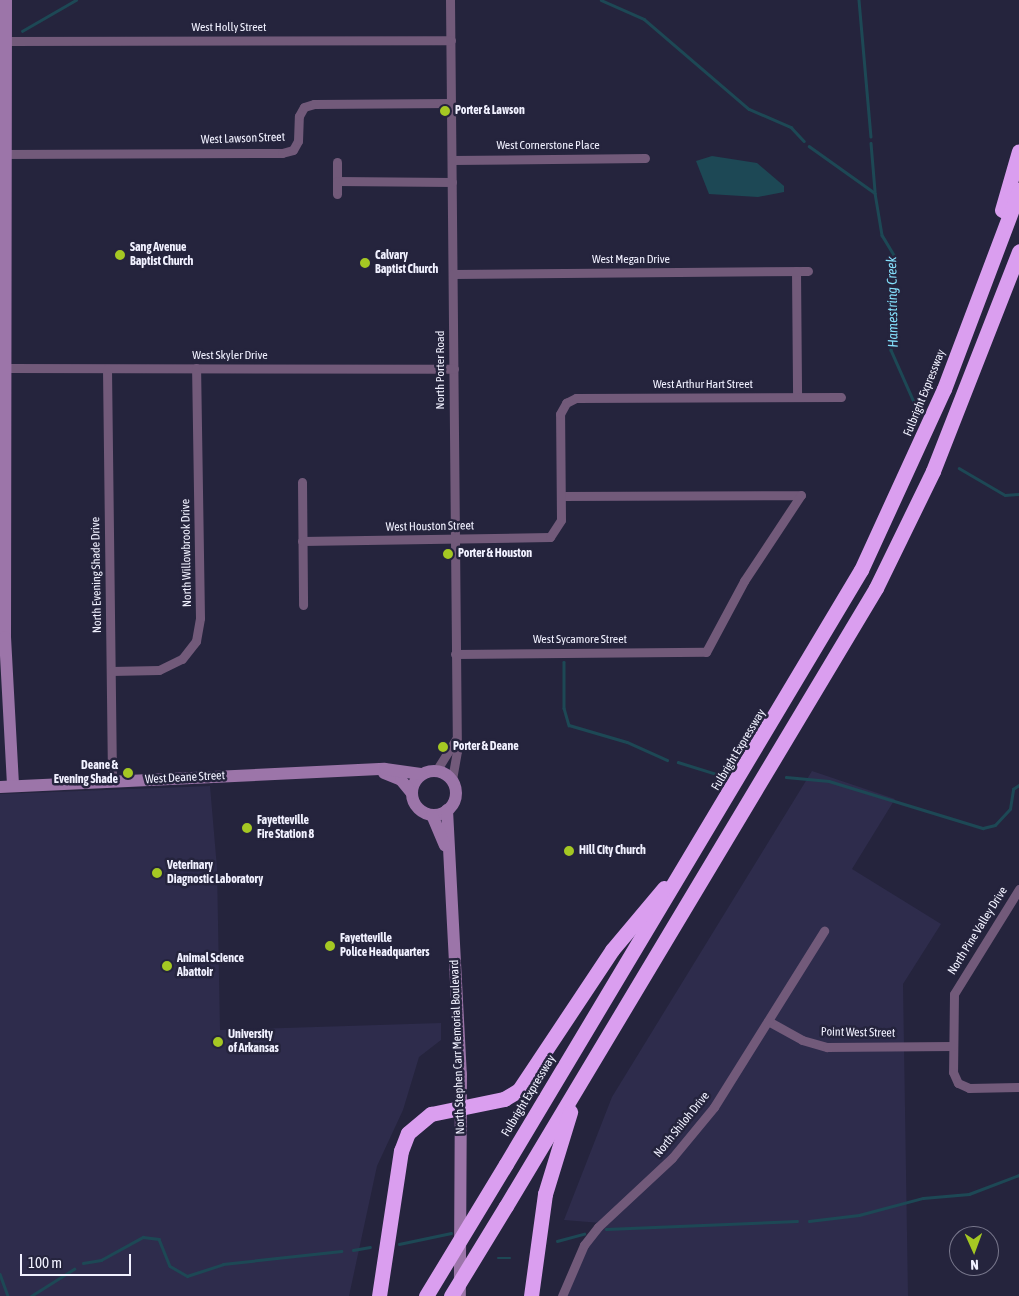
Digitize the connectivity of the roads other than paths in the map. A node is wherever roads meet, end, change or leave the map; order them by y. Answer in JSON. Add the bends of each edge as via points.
{"nodes":[{"id":1,"x":6,"y":0,"type":"edge"},
{"id":2,"x":450,"y":0,"type":"edge"},
{"id":3,"x":451,"y":40,"type":"junction"},
{"id":4,"x":7,"y":41,"type":"junction"},
{"id":5,"x":451,"y":102,"type":"junction"},
{"id":6,"x":1019,"y":151,"type":"edge"},
{"id":7,"x":4,"y":154,"type":"edge"},
{"id":8,"x":645,"y":158,"type":"dead end"},
{"id":9,"x":452,"y":160,"type":"junction"},
{"id":10,"x":337,"y":162,"type":"dead end"},
{"id":11,"x":337,"y":181,"type":"junction"},
{"id":12,"x":452,"y":182,"type":"junction"},
{"id":13,"x":1019,"y":190,"type":"edge"},
{"id":14,"x":338,"y":194,"type":"dead end"},
{"id":15,"x":1019,"y":251,"type":"edge"},
{"id":16,"x":808,"y":271,"type":"dead end"},
{"id":17,"x":796,"y":272,"type":"junction"},
{"id":18,"x":453,"y":274,"type":"junction"},
{"id":19,"x":968,"y":327,"type":"junction"},
{"id":20,"x":6,"y":368,"type":"junction"},
{"id":21,"x":196,"y":368,"type":"junction"},
{"id":22,"x":107,"y":369,"type":"junction"},
{"id":23,"x":454,"y":369,"type":"junction"},
{"id":24,"x":797,"y":397,"type":"junction"},
{"id":25,"x":841,"y":397,"type":"dead end"},
{"id":26,"x":302,"y":482,"type":"dead end"},
{"id":27,"x":561,"y":496,"type":"junction"},
{"id":28,"x":455,"y":540,"type":"junction"},
{"id":29,"x":302,"y":541,"type":"junction"},
{"id":30,"x":303,"y":605,"type":"dead end"},
{"id":31,"x":455,"y":654,"type":"junction"},
{"id":32,"x":111,"y":671,"type":"junction"},
{"id":33,"x":456,"y":739,"type":"junction"},
{"id":34,"x":370,"y":769,"type":"junction"},
{"id":35,"x":436,"y":771,"type":"junction"},
{"id":36,"x":421,"y":774,"type":"junction"},
{"id":37,"x":452,"y":778,"type":"junction"},
{"id":38,"x":112,"y":782,"type":"junction"},
{"id":39,"x":13,"y":786,"type":"junction"},
{"id":40,"x":0,"y":787,"type":"edge"},
{"id":41,"x":412,"y":793,"type":"junction"},
{"id":42,"x":447,"y":810,"type":"junction"},
{"id":43,"x":432,"y":815,"type":"junction"},
{"id":44,"x":696,"y":850,"type":"junction"},
{"id":45,"x":452,"y":858,"type":"junction"},
{"id":46,"x":1019,"y":889,"type":"edge"},
{"id":47,"x":824,"y":931,"type":"dead end"},
{"id":48,"x":768,"y":1021,"type":"junction"},
{"id":49,"x":953,"y":1046,"type":"junction"},
{"id":50,"x":580,"y":1081,"type":"junction"},
{"id":51,"x":1019,"y":1087,"type":"edge"},
{"id":52,"x":461,"y":1106,"type":"junction"},
{"id":53,"x":379,"y":1296,"type":"edge"},
{"id":54,"x":426,"y":1296,"type":"edge"},
{"id":55,"x":451,"y":1296,"type":"edge"},
{"id":56,"x":460,"y":1296,"type":"edge"},
{"id":57,"x":531,"y":1296,"type":"edge"},
{"id":58,"x":562,"y":1296,"type":"edge"}],
"edges":[{"from":1,"to":4,"type":"street"},
{"from":2,"to":3,"type":"street","name":"North Porter Road"},
{"from":3,"to":4,"type":"street","name":"West Holly Street"},
{"from":3,"to":5,"type":"street","name":"North Porter Road"},
{"from":4,"to":7,"type":"street"},
{"from":5,"to":7,"type":"street","name":"West Lawson Street","via":[[314,104],[304,107],[299,116],[298,141],[293,150],[282,153]]},
{"from":5,"to":9,"type":"street","name":"North Porter Road"},
{"from":6,"to":19,"type":"highway"},
{"from":7,"to":20,"type":"street"},
{"from":8,"to":9,"type":"street","name":"West Cornerstone Place"},
{"from":9,"to":12,"type":"street","name":"North Porter Road"},
{"from":10,"to":11,"type":"street"},
{"from":11,"to":12,"type":"street"},
{"from":11,"to":14,"type":"street"},
{"from":12,"to":18,"type":"street","name":"North Porter Road"},
{"from":13,"to":19,"type":"highway","name":"Fulbright Expressway"},
{"from":15,"to":50,"type":"highway","via":[[933,471],[876,588]]},
{"from":16,"to":17,"type":"street","name":"West Megan Drive"},
{"from":17,"to":18,"type":"street","name":"West Megan Drive"},
{"from":17,"to":24,"type":"street"},
{"from":18,"to":23,"type":"street","name":"North Porter Road"},
{"from":19,"to":44,"type":"highway","name":"Fulbright Expressway","via":[[912,464],[861,570]]},
{"from":20,"to":22,"type":"street","name":"West Skyler Drive"},
{"from":20,"to":39,"type":"street","via":[[5,664]]},
{"from":21,"to":22,"type":"street","name":"West Skyler Drive"},
{"from":21,"to":23,"type":"street","name":"West Skyler Drive"},
{"from":21,"to":32,"type":"street","name":"North Willowbrook Drive","via":[[200,618],[196,641],[182,659],[159,670]]},
{"from":22,"to":32,"type":"street","name":"North Evening Shade Drive"},
{"from":23,"to":28,"type":"street","name":"North Porter Road"},
{"from":24,"to":25,"type":"street","name":"West Arthur Hart Street"},
{"from":24,"to":27,"type":"street","name":"West Arthur Hart Street","via":[[576,398],[566,403],[560,414]]},
{"from":26,"to":29,"type":"street"},
{"from":27,"to":28,"type":"street","name":"West Houston Street","via":[[562,520],[556,532],[543,538]]},
{"from":27,"to":31,"type":"street","name":"West Sycamore Street","via":[[802,496],[744,581],[706,652]]},
{"from":28,"to":29,"type":"street","name":"West Houston Street"},
{"from":28,"to":31,"type":"street","name":"North Porter Road"},
{"from":29,"to":30,"type":"street"},
{"from":31,"to":33,"type":"street","name":"North Porter Road"},
{"from":32,"to":38,"type":"street","name":"North Evening Shade Drive"},
{"from":33,"to":35,"type":"street"},
{"from":33,"to":37,"type":"street","name":"North Porter Road"},
{"from":34,"to":36,"type":"street","name":"West Deane Street"},
{"from":34,"to":38,"type":"street","name":"West Deane Street"},
{"from":34,"to":41,"type":"street","name":"West Deane Street","via":[[401,780]]},
{"from":35,"to":36,"type":"street"},
{"from":35,"to":37,"type":"street"},
{"from":36,"to":41,"type":"street"},
{"from":37,"to":42,"type":"street","via":[[455,798]]},
{"from":38,"to":39,"type":"street","name":"West Deane Street"},
{"from":39,"to":40,"type":"street","name":"West Deane Street"},
{"from":41,"to":43,"type":"street","via":[[416,806]]},
{"from":42,"to":43,"type":"street"},
{"from":42,"to":45,"type":"street","name":"North Stephen Carr Memorial Boulevard"},
{"from":43,"to":45,"type":"street","name":"North Stephen Carr Memorial Boulevard"},
{"from":44,"to":52,"type":"highway","via":[[612,950],[527,1082],[504,1099]]},
{"from":44,"to":54,"type":"highway","name":"Fulbright Expressway","bridge":true},
{"from":45,"to":52,"type":"street","name":"North Stephen Carr Memorial Boulevard"},
{"from":46,"to":49,"type":"street","name":"North Pine Valley Drive","via":[[957,987]]},
{"from":47,"to":48,"type":"street","name":"North Shiloh Drive"},
{"from":48,"to":49,"type":"street","name":"Point West Street","via":[[802,1040],[827,1047]]},
{"from":48,"to":58,"type":"street","name":"North Shiloh Drive","via":[[701,1125],[584,1245]]},
{"from":49,"to":51,"type":"street","name":"North Pine Valley Drive","via":[[953,1072],[963,1086]]},
{"from":50,"to":55,"type":"highway","bridge":true},
{"from":50,"to":57,"type":"highway","via":[[546,1186]]},
{"from":52,"to":53,"type":"highway","via":[[424,1118],[404,1141]]},
{"from":52,"to":56,"type":"street","name":"North Stephen Carr Memorial Boulevard"}]}
